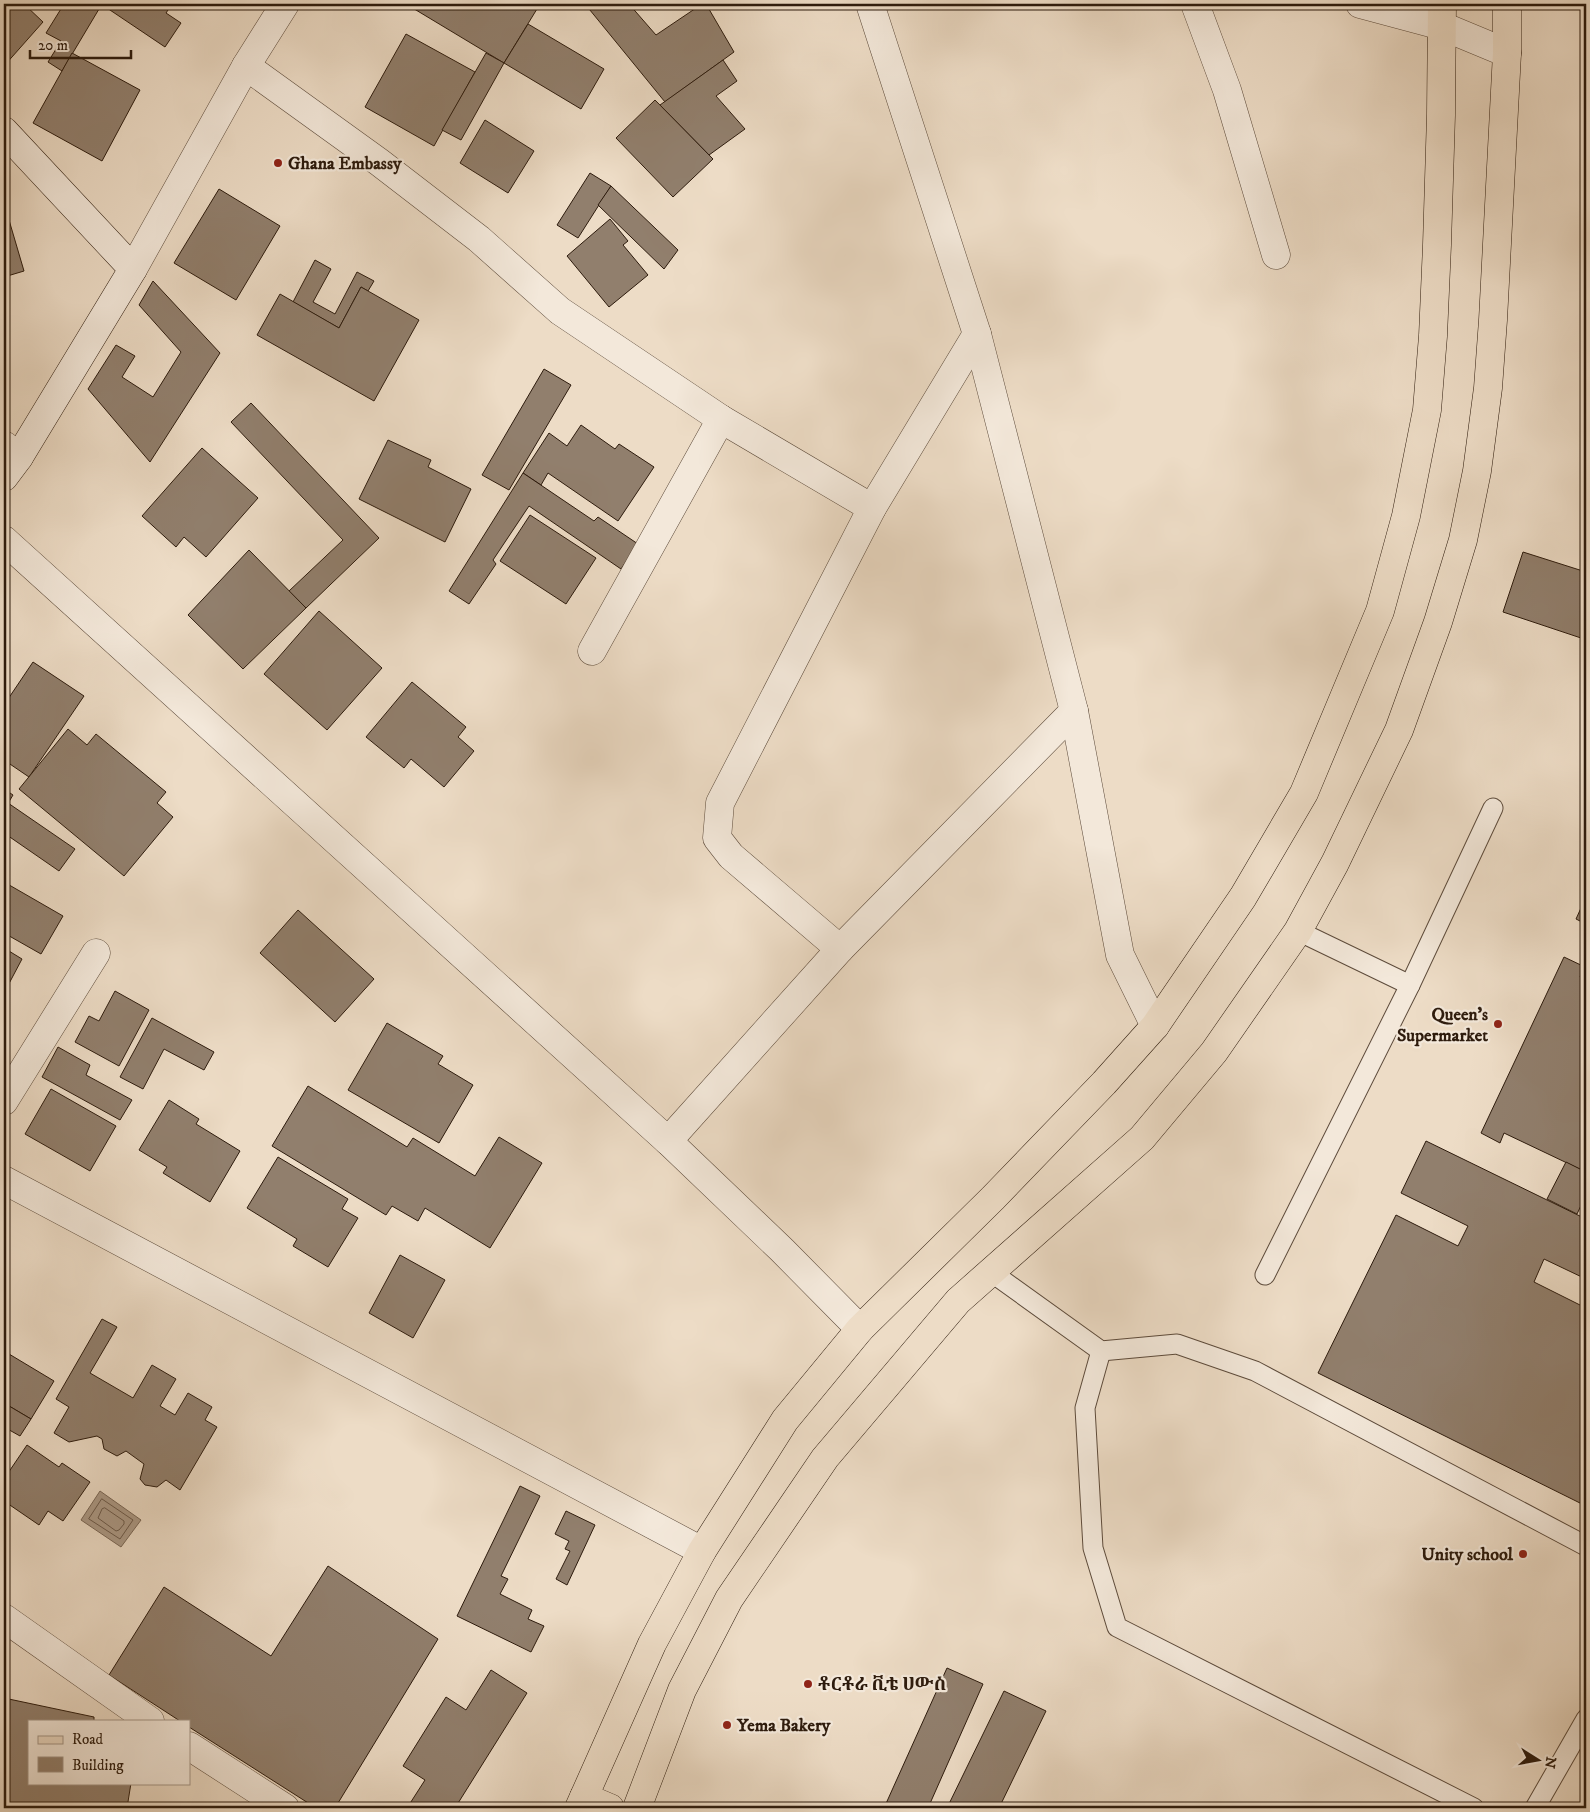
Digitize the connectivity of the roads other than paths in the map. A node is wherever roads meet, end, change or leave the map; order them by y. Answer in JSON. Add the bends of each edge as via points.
{"nodes":[{"id":1,"x":285,"y":4,"type":"edge"},
{"id":2,"x":870,"y":4,"type":"edge"},
{"id":3,"x":1195,"y":4,"type":"edge"},
{"id":4,"x":1360,"y":4,"type":"edge"},
{"id":5,"x":1507,"y":4,"type":"edge"},
{"id":6,"x":1442,"y":15,"type":"edge"},
{"id":7,"x":1507,"y":53,"type":"junction"},
{"id":8,"x":246,"y":66,"type":"junction"},
{"id":9,"x":4,"y":131,"type":"edge"},
{"id":10,"x":1276,"y":255,"type":"dead end"},
{"id":11,"x":133,"y":268,"type":"junction"},
{"id":12,"x":977,"y":334,"type":"junction"},
{"id":13,"x":721,"y":419,"type":"junction"},
{"id":14,"x":9,"y":460,"type":"edge"},
{"id":15,"x":872,"y":508,"type":"junction"},
{"id":16,"x":4,"y":540,"type":"edge"},
{"id":17,"x":592,"y":651,"type":"dead end"},
{"id":18,"x":1074,"y":711,"type":"junction"},
{"id":19,"x":1493,"y":808,"type":"dead end"},
{"id":20,"x":1298,"y":931,"type":"junction"},
{"id":21,"x":840,"y":949,"type":"junction"},
{"id":22,"x":96,"y":953,"type":"dead end"},
{"id":23,"x":1410,"y":985,"type":"junction"},
{"id":24,"x":1155,"y":1026,"type":"junction"},
{"id":25,"x":4,"y":1102,"type":"edge"},
{"id":26,"x":668,"y":1141,"type":"junction"},
{"id":27,"x":4,"y":1180,"type":"edge"},
{"id":28,"x":991,"y":1272,"type":"junction"},
{"id":29,"x":1265,"y":1275,"type":"dead end"},
{"id":30,"x":860,"y":1329,"type":"junction"},
{"id":31,"x":1101,"y":1350,"type":"junction"},
{"id":32,"x":1586,"y":1546,"type":"edge"},
{"id":33,"x":702,"y":1551,"type":"junction"},
{"id":34,"x":4,"y":1618,"type":"edge"},
{"id":35,"x":1586,"y":1719,"type":"edge"},
{"id":36,"x":149,"y":1720,"type":"edge"},
{"id":37,"x":190,"y":1747,"type":"edge"},
{"id":38,"x":582,"y":1802,"type":"edge"},
{"id":39,"x":284,"y":1808,"type":"edge"},
{"id":40,"x":610,"y":1808,"type":"edge"},
{"id":41,"x":637,"y":1808,"type":"edge"},
{"id":42,"x":1474,"y":1808,"type":"edge"},
{"id":43,"x":1535,"y":1808,"type":"edge"}],
"edges":[{"from":1,"to":8,"type":"street"},
{"from":2,"to":12,"type":"street"},
{"from":3,"to":10,"type":"street","via":[[1227,90]]},
{"from":4,"to":6,"type":"street"},
{"from":5,"to":7,"type":"main road"},
{"from":6,"to":7,"type":"street"},
{"from":6,"to":24,"type":"main road","via":[[1442,115],[1427,410],[1406,516],[1380,611],[1304,793],[1243,897]]},
{"from":7,"to":20,"type":"main road","via":[[1488,388],[1477,471],[1463,540],[1399,730],[1335,864]]},
{"from":8,"to":11,"type":"street"},
{"from":8,"to":13,"type":"street","via":[[479,239],[560,311]]},
{"from":9,"to":11,"type":"street"},
{"from":11,"to":14,"type":"street"},
{"from":12,"to":15,"type":"street"},
{"from":12,"to":18,"type":"street"},
{"from":13,"to":15,"type":"street"},
{"from":13,"to":17,"type":"street"},
{"from":15,"to":21,"type":"street","via":[[720,802],[717,838],[730,856]]},
{"from":16,"to":26,"type":"street"},
{"from":18,"to":21,"type":"street"},
{"from":18,"to":24,"type":"street","via":[[1120,955]]},
{"from":19,"to":23,"type":"lane"},
{"from":20,"to":23,"type":"lane"},
{"from":20,"to":28,"type":"main road","via":[[1214,1052],[1142,1138]]},
{"from":21,"to":26,"type":"street"},
{"from":22,"to":25,"type":"street"},
{"from":23,"to":29,"type":"lane"},
{"from":24,"to":30,"type":"main road","via":[[993,1198]]},
{"from":26,"to":30,"type":"street"},
{"from":27,"to":33,"type":"street"},
{"from":28,"to":31,"type":"lane"},
{"from":28,"to":41,"type":"main road","via":[[958,1301],[825,1458],[728,1598],[682,1690]]},
{"from":30,"to":33,"type":"main road","via":[[786,1420]]},
{"from":31,"to":32,"type":"lane","via":[[1178,1344],[1255,1371]]},
{"from":31,"to":42,"type":"lane","via":[[1084,1408],[1093,1548],[1117,1627]]},
{"from":33,"to":38,"type":"main road","via":[[652,1644]]},
{"from":34,"to":36,"type":"street"},
{"from":35,"to":43,"type":"lane"},
{"from":37,"to":39,"type":"street"},
{"from":38,"to":40,"type":"main road"}]}
